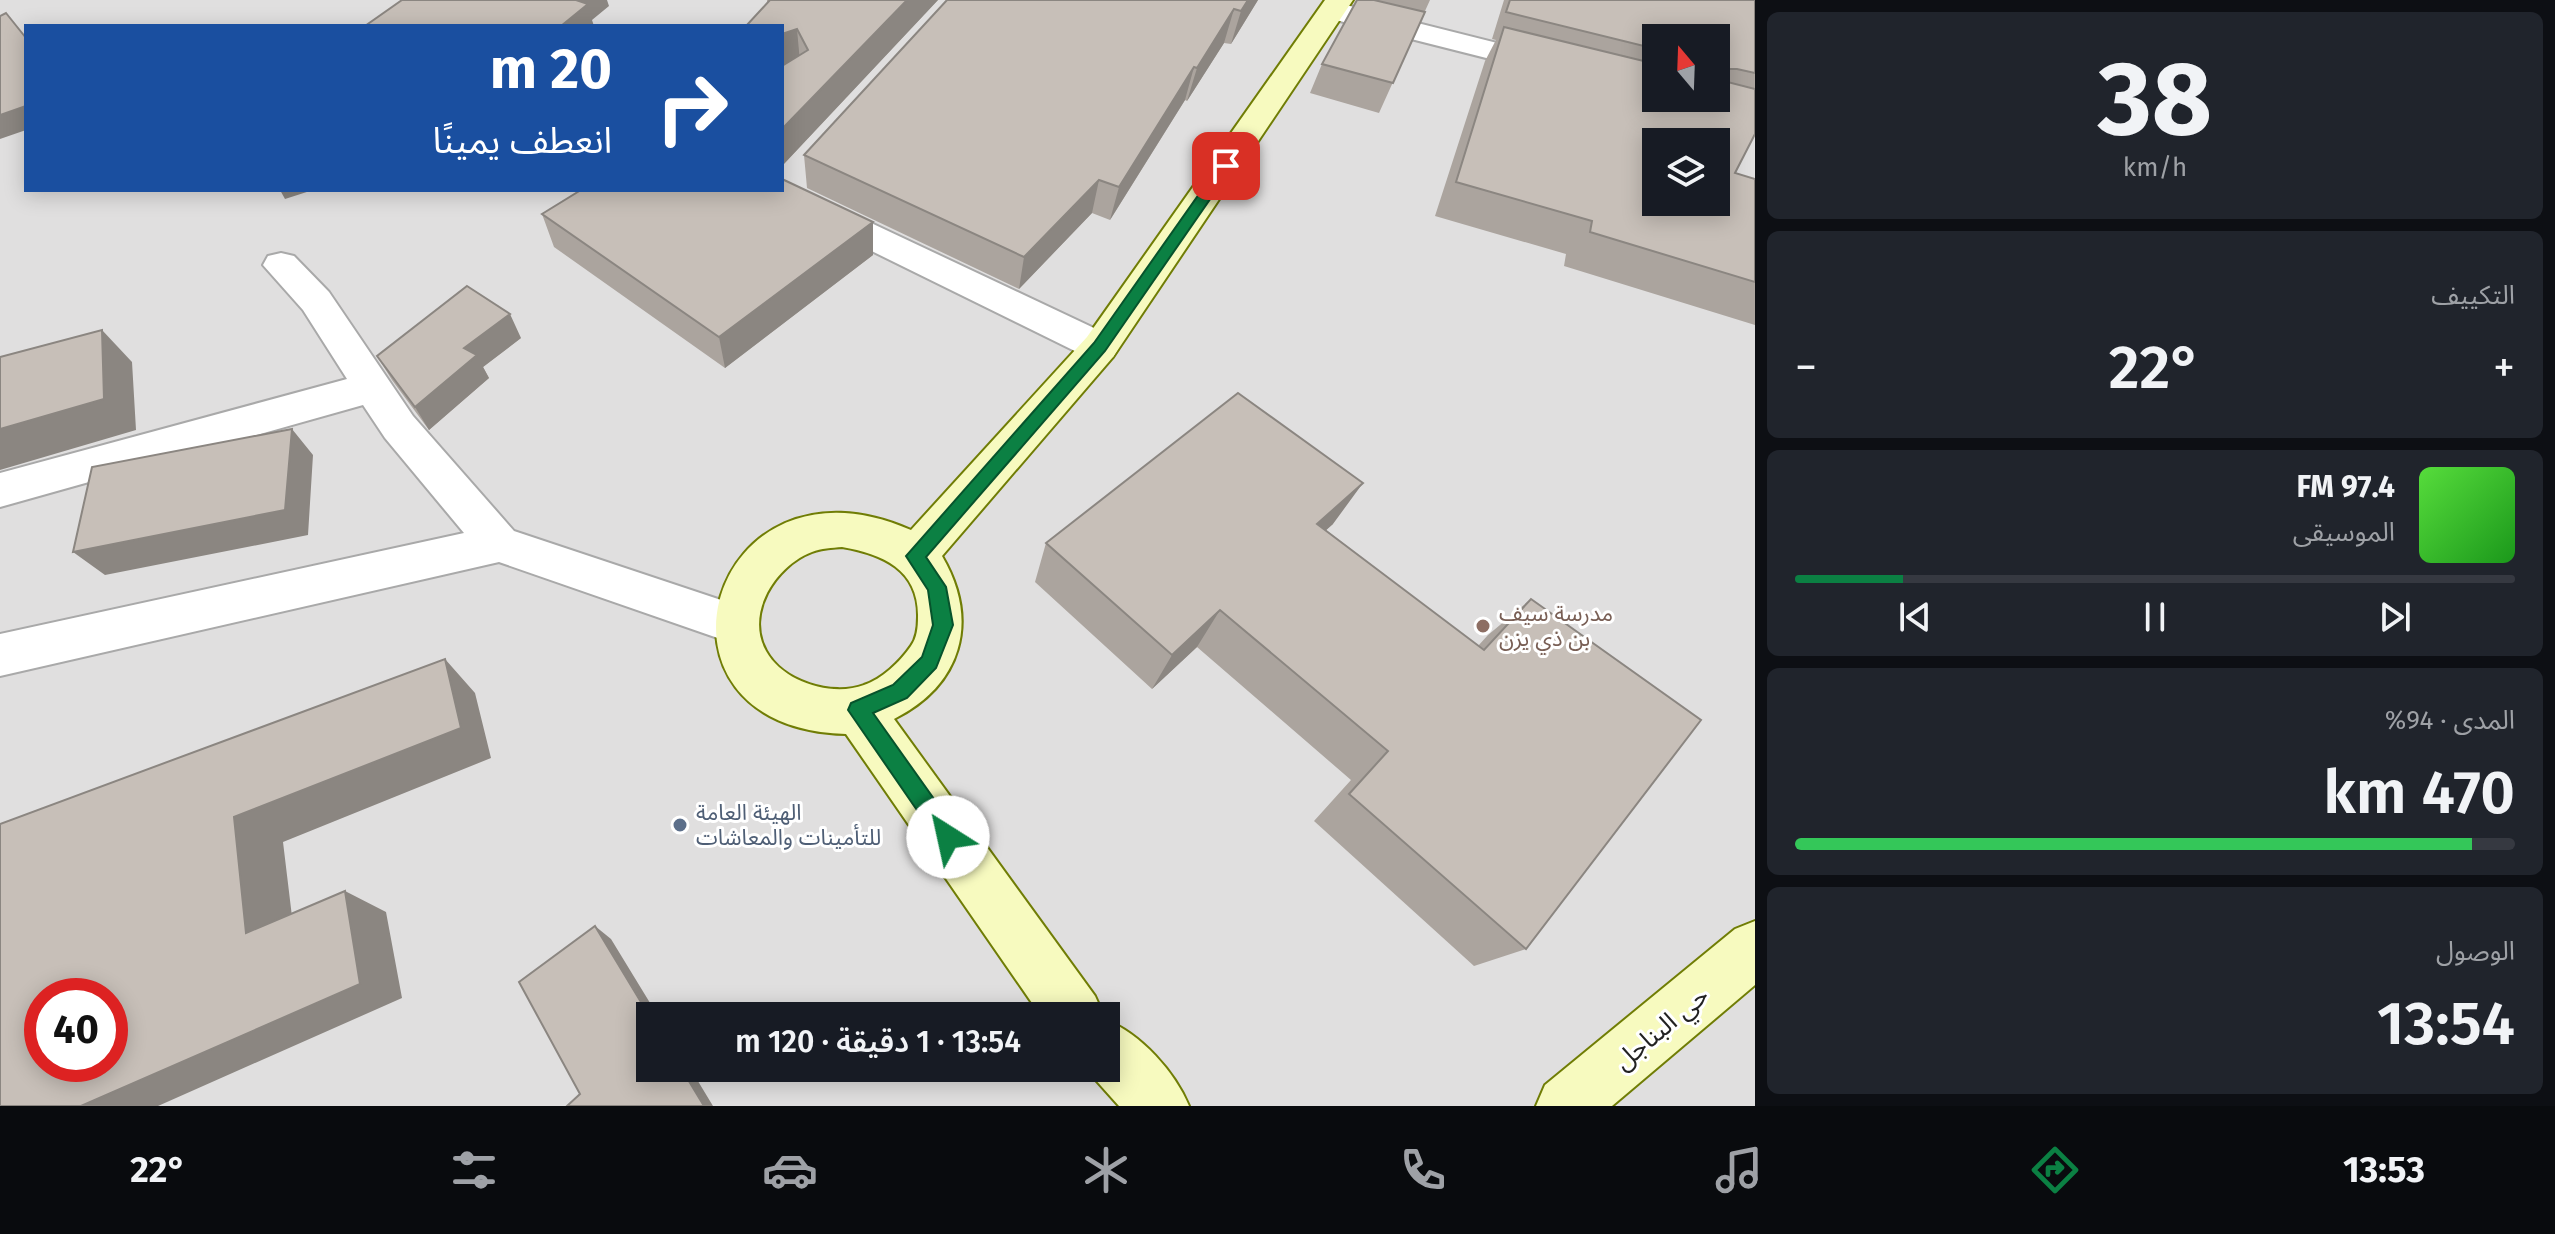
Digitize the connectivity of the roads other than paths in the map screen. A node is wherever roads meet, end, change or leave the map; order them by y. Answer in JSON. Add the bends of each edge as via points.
{"nodes":[{"id":1,"x":1337,"y":5,"type":"edge"},
{"id":2,"x":1642,"y":88,"type":"edge"},
{"id":3,"x":786,"y":184,"type":"edge"},
{"id":4,"x":281,"y":265,"type":"dead end"},
{"id":5,"x":1100,"y":347,"type":"junction"},
{"id":6,"x":373,"y":387,"type":"junction"},
{"id":7,"x":0,"y":490,"type":"edge"},
{"id":8,"x":499,"y":544,"type":"junction"},
{"id":9,"x":915,"y":556,"type":"junction"},
{"id":10,"x":735,"y":624,"type":"junction"},
{"id":11,"x":0,"y":655,"type":"edge"},
{"id":12,"x":858,"y":710,"type":"junction"},
{"id":13,"x":1755,"y":949,"type":"edge"},
{"id":14,"x":1065,"y":1002,"type":"edge"},
{"id":15,"x":1120,"y":1064,"type":"edge"},
{"id":16,"x":1159,"y":1106,"type":"edge"},
{"id":17,"x":1566,"y":1106,"type":"edge"}],
"edges":[{"from":1,"to":2,"type":"street"},
{"from":1,"to":5,"type":"street"},
{"from":3,"to":5,"type":"street"},
{"from":4,"to":6,"type":"street","via":[[316,301]]},
{"from":5,"to":9,"type":"street"},
{"from":6,"to":7,"type":"street"},
{"from":6,"to":8,"type":"street","via":[[399,427]]},
{"from":8,"to":10,"type":"street"},
{"from":8,"to":11,"type":"street"},
{"from":9,"to":10,"type":"street","via":[[868,533],[842,529],[802,536],[766,556],[743,587]]},
{"from":9,"to":12,"type":"street","via":[[937,587],[943,625],[930,662],[900,692]]},
{"from":10,"to":12,"type":"street","via":[[745,661],[772,691],[813,709]]},
{"from":12,"to":14,"type":"street"},
{"from":13,"to":17,"type":"street","name":"حي البناجل"},
{"from":15,"to":16,"type":"street"}]}
